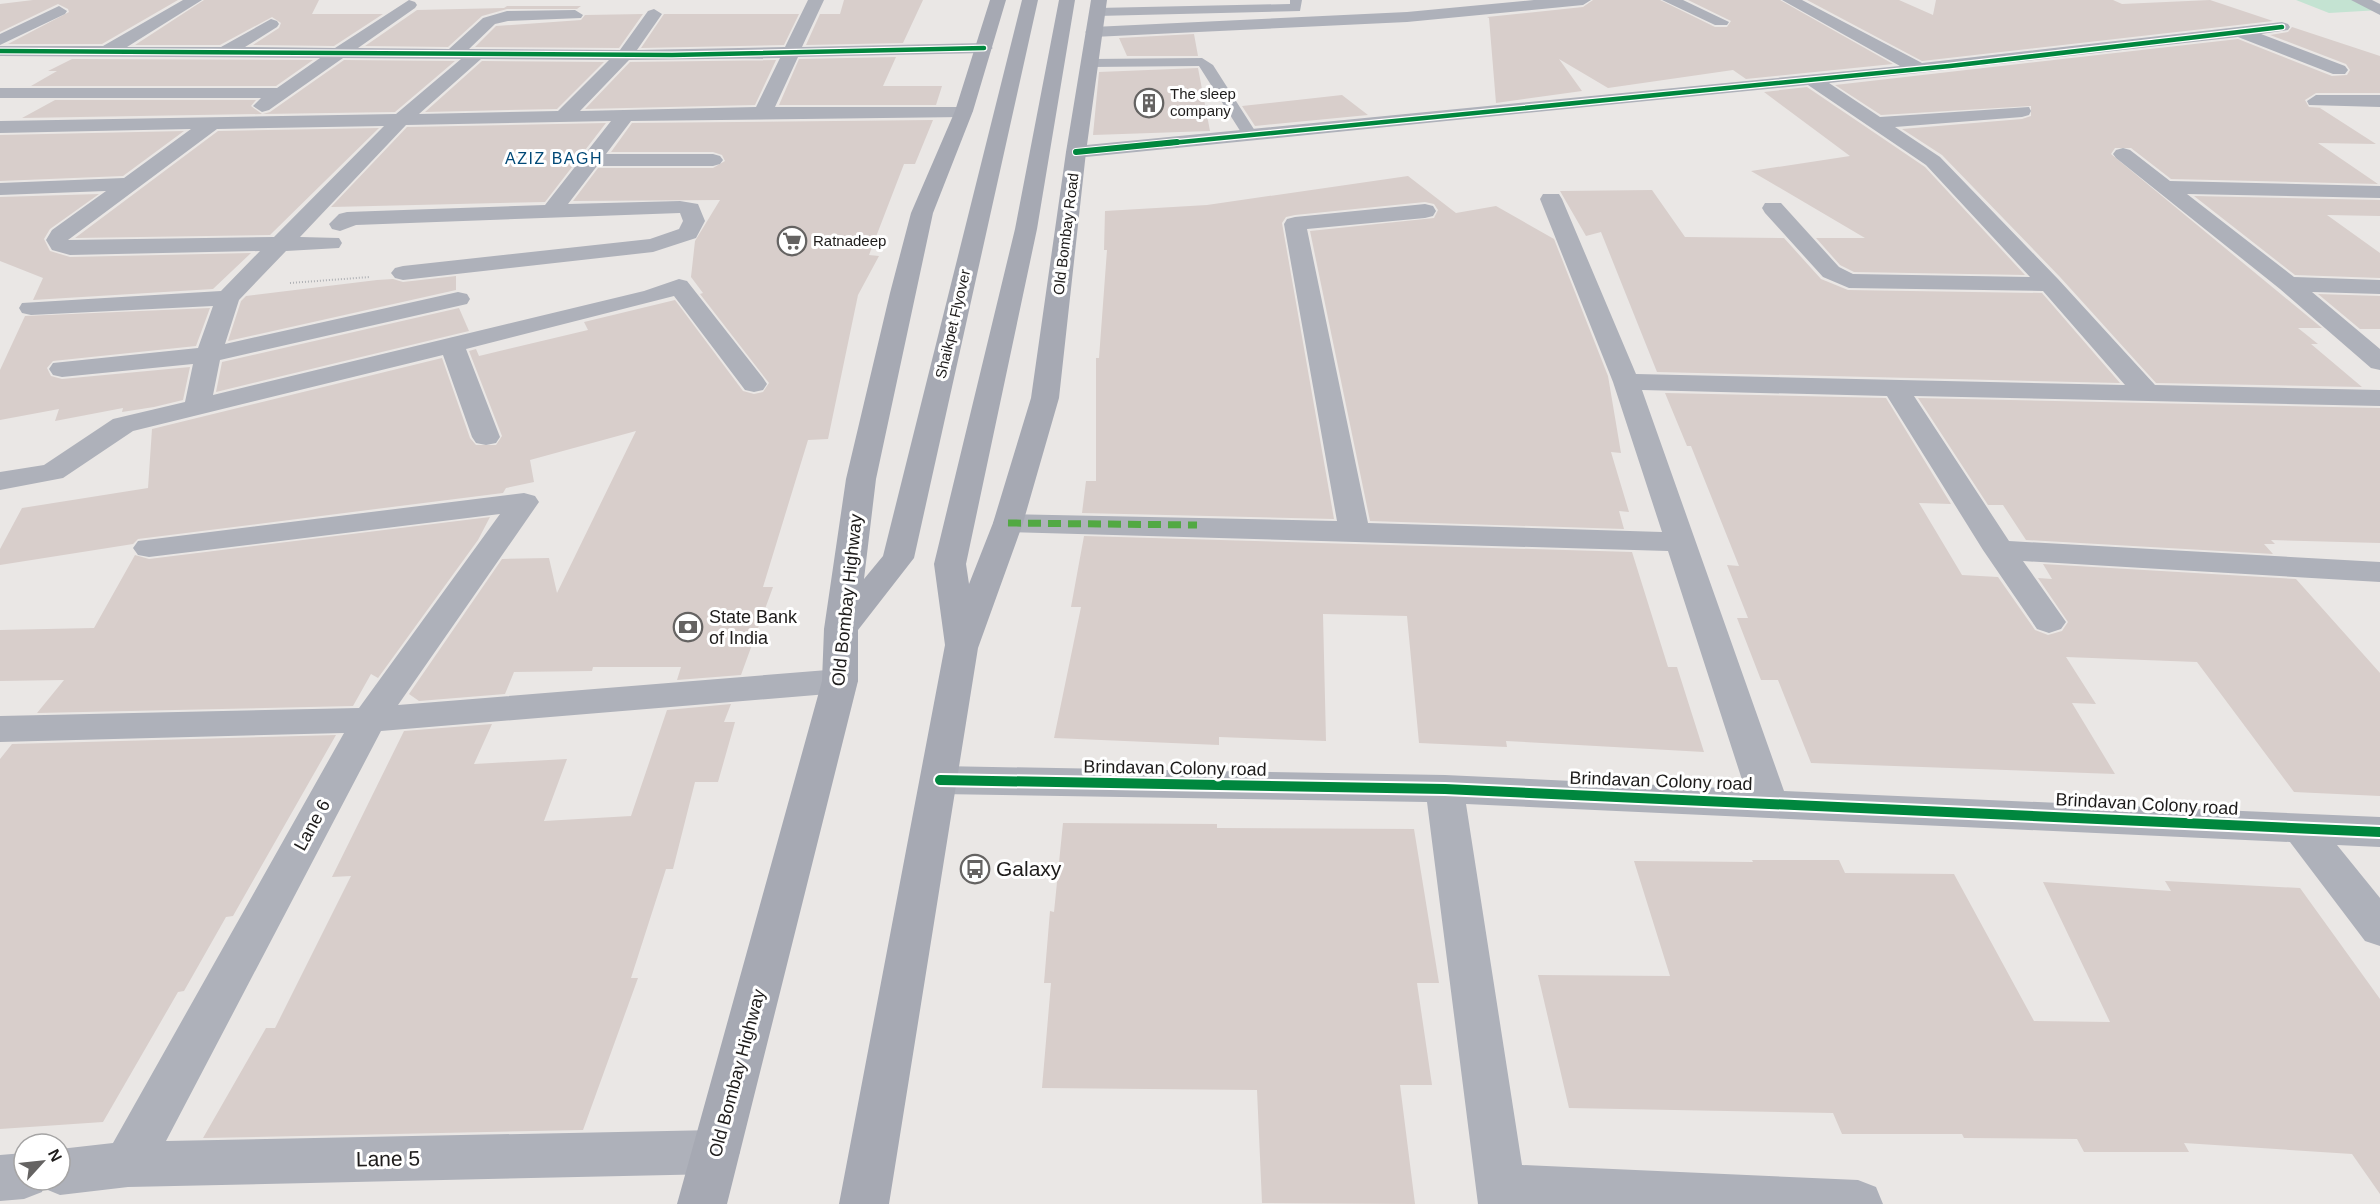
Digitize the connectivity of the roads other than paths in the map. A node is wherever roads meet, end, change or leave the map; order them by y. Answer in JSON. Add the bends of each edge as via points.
{"nodes":[{"id":1,"x":194,"y":0,"type":"edge"},
{"id":2,"x":816,"y":0,"type":"edge"},
{"id":3,"x":998,"y":0,"type":"edge"},
{"id":4,"x":1030,"y":0,"type":"edge"},
{"id":5,"x":1067,"y":0,"type":"edge"},
{"id":6,"x":1445,"y":0,"type":"edge"},
{"id":7,"x":1575,"y":0,"type":"edge"},
{"id":8,"x":1670,"y":0,"type":"edge"},
{"id":9,"x":1790,"y":0,"type":"edge"},
{"id":10,"x":2359,"y":0,"type":"edge"},
{"id":11,"x":409,"y":5,"type":"dead end"},
{"id":12,"x":59,"y":10,"type":"dead end"},
{"id":13,"x":1298,"y":10,"type":"edge"},
{"id":14,"x":2380,"y":10,"type":"edge"},
{"id":15,"x":1466,"y":11,"type":"junction"},
{"id":16,"x":654,"y":14,"type":"dead end"},
{"id":17,"x":575,"y":15,"type":"dead end"},
{"id":18,"x":1096,"y":15,"type":"edge"},
{"id":19,"x":1721,"y":22,"type":"dead end"},
{"id":20,"x":271,"y":24,"type":"dead end"},
{"id":21,"x":2282,"y":27,"type":"dead end"},
{"id":22,"x":2240,"y":32,"type":"junction"},
{"id":23,"x":0,"y":40,"type":"edge"},
{"id":24,"x":984,"y":48,"type":"junction"},
{"id":25,"x":109,"y":50,"type":"junction"},
{"id":26,"x":0,"y":51,"type":"edge"},
{"id":27,"x":225,"y":52,"type":"junction"},
{"id":28,"x":338,"y":52,"type":"junction"},
{"id":29,"x":454,"y":54,"type":"junction"},
{"id":30,"x":477,"y":54,"type":"junction"},
{"id":31,"x":625,"y":54,"type":"junction"},
{"id":32,"x":790,"y":54,"type":"junction"},
{"id":33,"x":1089,"y":63,"type":"junction"},
{"id":34,"x":1919,"y":69,"type":"junction"},
{"id":35,"x":2339,"y":70,"type":"dead end"},
{"id":36,"x":1810,"y":79,"type":"junction"},
{"id":37,"x":0,"y":93,"type":"edge"},
{"id":38,"x":279,"y":93,"type":"junction"},
{"id":39,"x":2316,"y":101,"type":"dead end"},
{"id":40,"x":2380,"y":101,"type":"edge"},
{"id":41,"x":964,"y":111,"type":"junction"},
{"id":42,"x":2022,"y":111,"type":"dead end"},
{"id":43,"x":763,"y":113,"type":"junction"},
{"id":44,"x":625,"y":116,"type":"junction"},
{"id":45,"x":563,"y":117,"type":"junction"},
{"id":46,"x":399,"y":121,"type":"junction"},
{"id":47,"x":212,"y":123,"type":"junction"},
{"id":48,"x":238,"y":123,"type":"junction"},
{"id":49,"x":1877,"y":123,"type":"junction"},
{"id":50,"x":0,"y":128,"type":"edge"},
{"id":51,"x":1249,"y":135,"type":"junction"},
{"id":52,"x":1076,"y":152,"type":"junction"},
{"id":53,"x":2123,"y":154,"type":"dead end"},
{"id":54,"x":593,"y":160,"type":"junction"},
{"id":55,"x":713,"y":160,"type":"dead end"},
{"id":56,"x":130,"y":184,"type":"junction"},
{"id":57,"x":2166,"y":187,"type":"junction"},
{"id":58,"x":0,"y":189,"type":"edge"},
{"id":59,"x":2380,"y":192,"type":"edge"},
{"id":60,"x":1551,"y":199,"type":"dead end"},
{"id":61,"x":1773,"y":208,"type":"dead end"},
{"id":62,"x":552,"y":211,"type":"junction"},
{"id":63,"x":1425,"y":211,"type":"dead end"},
{"id":64,"x":297,"y":226,"type":"junction"},
{"id":65,"x":340,"y":230,"type":"junction"},
{"id":66,"x":280,"y":244,"type":"junction"},
{"id":67,"x":312,"y":263,"type":"dead end"},
{"id":68,"x":259,"y":265,"type":"junction"},
{"id":69,"x":403,"y":273,"type":"road end"},
{"id":70,"x":2050,"y":284,"type":"junction"},
{"id":71,"x":2288,"y":284,"type":"junction"},
{"id":72,"x":2380,"y":287,"type":"edge"},
{"id":73,"x":233,"y":292,"type":"junction"},
{"id":74,"x":458,"y":299,"type":"dead end"},
{"id":75,"x":31,"y":308,"type":"dead end"},
{"id":76,"x":452,"y":345,"type":"junction"},
{"id":77,"x":208,"y":355,"type":"junction"},
{"id":78,"x":2380,"y":363,"type":"edge"},
{"id":79,"x":62,"y":369,"type":"dead end"},
{"id":80,"x":1626,"y":382,"type":"junction"},
{"id":81,"x":754,"y":384,"type":"dead end"},
{"id":82,"x":1894,"y":386,"type":"junction"},
{"id":83,"x":2147,"y":393,"type":"junction"},
{"id":84,"x":2380,"y":398,"type":"edge"},
{"id":85,"x":197,"y":409,"type":"junction"},
{"id":86,"x":486,"y":437,"type":"dead end"},
{"id":87,"x":0,"y":481,"type":"edge"},
{"id":88,"x":1008,"y":523,"type":"junction"},
{"id":89,"x":1355,"y":533,"type":"junction"},
{"id":90,"x":1682,"y":542,"type":"junction"},
{"id":91,"x":149,"y":548,"type":"dead end"},
{"id":92,"x":1999,"y":550,"type":"junction"},
{"id":93,"x":2380,"y":572,"type":"edge"},
{"id":94,"x":2049,"y":622,"type":"dead end"},
{"id":95,"x":841,"y":630,"type":"junction"},
{"id":96,"x":961,"y":648,"type":"junction"},
{"id":97,"x":840,"y":681,"type":"junction"},
{"id":98,"x":369,"y":720,"type":"junction"},
{"id":99,"x":0,"y":729,"type":"edge"},
{"id":100,"x":940,"y":780,"type":"junction"},
{"id":101,"x":1445,"y":789,"type":"junction"},
{"id":102,"x":1769,"y":802,"type":"junction"},
{"id":103,"x":2302,"y":829,"type":"junction"},
{"id":104,"x":2380,"y":832,"type":"edge"},
{"id":105,"x":2380,"y":929,"type":"edge"},
{"id":106,"x":716,"y":1152,"type":"junction"},
{"id":107,"x":128,"y":1164,"type":"junction"},
{"id":108,"x":72,"y":1171,"type":"edge"},
{"id":109,"x":1502,"y":1196,"type":"edge"},
{"id":110,"x":702,"y":1204,"type":"edge"},
{"id":111,"x":864,"y":1204,"type":"edge"},
{"id":112,"x":1858,"y":1204,"type":"edge"}],
"edges":[{"from":1,"to":25,"type":"street"},
{"from":2,"to":32,"type":"street"},
{"from":3,"to":24,"type":"main road","name":"Old Bombay Highway"},
{"from":4,"to":95,"type":"main road","name":"Shaikpet Flyover","via":[[898,558]]},
{"from":5,"to":96,"type":"main road","via":[[1026,229],[950,564]]},
{"from":6,"to":15,"type":"street"},
{"from":7,"to":15,"type":"street"},
{"from":8,"to":19,"type":"street"},
{"from":9,"to":34,"type":"street"},
{"from":10,"to":14,"type":"street"},
{"from":11,"to":28,"type":"street"},
{"from":12,"to":23,"type":"street"},
{"from":13,"to":15,"type":"street"},
{"from":13,"to":18,"type":"street"},
{"from":16,"to":31,"type":"street"},
{"from":17,"to":29,"type":"street","via":[[507,16],[489,21]]},
{"from":18,"to":33,"type":"main road","name":"Old Bombay Road"},
{"from":20,"to":27,"type":"street"},
{"from":21,"to":22,"type":"street"},
{"from":22,"to":34,"type":"street"},
{"from":22,"to":35,"type":"street"},
{"from":24,"to":32,"type":"street"},
{"from":24,"to":41,"type":"main road","name":"Old Bombay Highway"},
{"from":25,"to":26,"type":"street"},
{"from":25,"to":27,"type":"street"},
{"from":27,"to":28,"type":"street"},
{"from":28,"to":29,"type":"street"},
{"from":28,"to":38,"type":"street"},
{"from":29,"to":30,"type":"street"},
{"from":30,"to":31,"type":"street"},
{"from":30,"to":46,"type":"street"},
{"from":31,"to":32,"type":"street"},
{"from":31,"to":45,"type":"street"},
{"from":32,"to":43,"type":"street"},
{"from":33,"to":51,"type":"lane","via":[[1202,62]]},
{"from":33,"to":52,"type":"main road","name":"Old Bombay Road"},
{"from":34,"to":36,"type":"street"},
{"from":36,"to":49,"type":"street"},
{"from":36,"to":51,"type":"street"},
{"from":37,"to":38,"type":"street"},
{"from":38,"to":48,"type":"street"},
{"from":39,"to":40,"type":"street"},
{"from":41,"to":43,"type":"street"},
{"from":41,"to":95,"type":"main road","name":"Old Bombay Highway","via":[[922,213],[902,293],[861,479]]},
{"from":42,"to":49,"type":"street"},
{"from":43,"to":44,"type":"street"},
{"from":44,"to":45,"type":"street"},
{"from":44,"to":54,"type":"street"},
{"from":45,"to":46,"type":"street"},
{"from":46,"to":48,"type":"street"},
{"from":46,"to":64,"type":"street"},
{"from":47,"to":48,"type":"street"},
{"from":47,"to":50,"type":"street"},
{"from":47,"to":56,"type":"street"},
{"from":49,"to":70,"type":"street","via":[[1932,161]]},
{"from":51,"to":52,"type":"street"},
{"from":52,"to":88,"type":"main road","name":"Old Bombay Road","via":[[1046,398]]},
{"from":53,"to":57,"type":"street"},
{"from":54,"to":55,"type":"street"},
{"from":54,"to":62,"type":"street"},
{"from":56,"to":58,"type":"street"},
{"from":56,"to":66,"type":"street","via":[[60,235],[60,245],[70,248]]},
{"from":57,"to":59,"type":"street"},
{"from":57,"to":71,"type":"street"},
{"from":60,"to":80,"type":"street"},
{"from":61,"to":70,"type":"street","via":[[1832,272],[1849,281]]},
{"from":62,"to":65,"type":"street","via":[[356,218],[347,219]]},
{"from":62,"to":69,"type":"street","via":[[680,207],[690,209],[694,221],[684,235],[653,245]]},
{"from":63,"to":89,"type":"street","via":[[1295,224]]},
{"from":64,"to":65,"type":"street"},
{"from":64,"to":66,"type":"street"},
{"from":65,"to":66,"type":"street"},
{"from":66,"to":68,"type":"street"},
{"from":67,"to":68,"type":"street"},
{"from":68,"to":73,"type":"street"},
{"from":70,"to":83,"type":"street"},
{"from":71,"to":72,"type":"street"},
{"from":71,"to":78,"type":"street"},
{"from":73,"to":75,"type":"street"},
{"from":73,"to":77,"type":"street"},
{"from":74,"to":77,"type":"street"},
{"from":76,"to":81,"type":"street","via":[[679,286]]},
{"from":76,"to":85,"type":"street"},
{"from":76,"to":86,"type":"street"},
{"from":77,"to":79,"type":"street"},
{"from":77,"to":85,"type":"street"},
{"from":80,"to":82,"type":"street"},
{"from":80,"to":90,"type":"street"},
{"from":82,"to":83,"type":"street"},
{"from":82,"to":92,"type":"street"},
{"from":83,"to":84,"type":"street"},
{"from":85,"to":87,"type":"street","via":[[123,425],[53,472]]},
{"from":88,"to":89,"type":"street","via":[[1197,525]]},
{"from":88,"to":96,"type":"main road"},
{"from":89,"to":90,"type":"street"},
{"from":90,"to":102,"type":"street"},
{"from":91,"to":98,"type":"street","name":"Lane 6","via":[[524,502]]},
{"from":92,"to":93,"type":"street"},
{"from":92,"to":94,"type":"street"},
{"from":95,"to":97,"type":"main road","name":"Old Bombay Highway"},
{"from":96,"to":100,"type":"main road"},
{"from":97,"to":98,"type":"street"},
{"from":97,"to":106,"type":"main road","name":"Old Bombay Highway"},
{"from":98,"to":99,"type":"street"},
{"from":98,"to":107,"type":"street","name":"Lane 6"},
{"from":100,"to":101,"type":"street","name":"Brindavan Colony road"},
{"from":100,"to":111,"type":"main road"},
{"from":101,"to":102,"type":"street","name":"Brindavan Colony road"},
{"from":101,"to":109,"type":"street"},
{"from":102,"to":103,"type":"street","name":"Brindavan Colony road"},
{"from":103,"to":104,"type":"street","name":"Brindavan Colony road"},
{"from":103,"to":105,"type":"street"},
{"from":106,"to":107,"type":"street","name":"Lane 5"},
{"from":106,"to":110,"type":"main road","name":"Old Bombay Highway"},
{"from":107,"to":108,"type":"street","name":"Lane 5"},
{"from":109,"to":112,"type":"street"}]}
